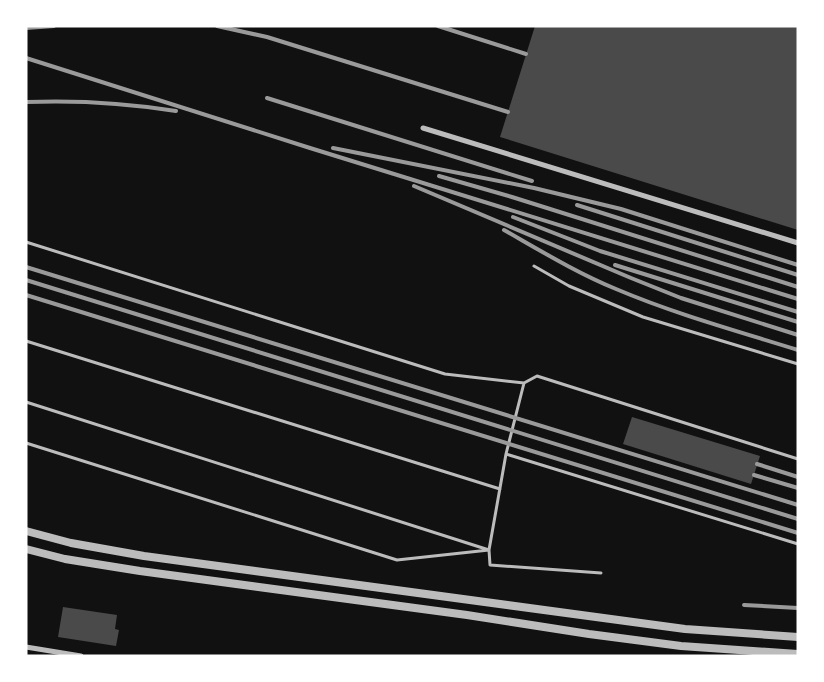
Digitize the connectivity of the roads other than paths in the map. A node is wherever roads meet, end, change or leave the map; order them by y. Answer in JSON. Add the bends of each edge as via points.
{"nodes":[{"id":1,"x":423,"y":128,"type":"dead end"},
{"id":2,"x":26,"y":242,"type":"edge"},
{"id":3,"x":798,"y":243,"type":"edge"},
{"id":4,"x":534,"y":266,"type":"dead end"},
{"id":5,"x":26,"y":341,"type":"edge"},
{"id":6,"x":798,"y":364,"type":"edge"},
{"id":7,"x":524,"y":382,"type":"junction"},
{"id":8,"x":26,"y":402,"type":"edge"},
{"id":9,"x":26,"y":443,"type":"edge"},
{"id":10,"x":506,"y":454,"type":"junction"},
{"id":11,"x":798,"y":459,"type":"edge"},
{"id":12,"x":500,"y":489,"type":"junction"},
{"id":13,"x":26,"y":531,"type":"edge"},
{"id":14,"x":798,"y":544,"type":"edge"},
{"id":15,"x":26,"y":549,"type":"edge"},
{"id":16,"x":488,"y":550,"type":"junction"},
{"id":17,"x":601,"y":573,"type":"dead end"},
{"id":18,"x":798,"y":637,"type":"edge"},
{"id":19,"x":26,"y":647,"type":"edge"},
{"id":20,"x":717,"y":652,"type":"edge"},
{"id":21,"x":798,"y":654,"type":"edge"},
{"id":22,"x":81,"y":656,"type":"edge"}],
"edges":[{"from":1,"to":3,"type":"street"},
{"from":2,"to":7,"type":"lane","via":[[445,374]]},
{"from":4,"to":6,"type":"lane","via":[[569,286],[643,318]]},
{"from":5,"to":12,"type":"lane"},
{"from":7,"to":10,"type":"lane"},
{"from":7,"to":11,"type":"lane","via":[[537,376]]},
{"from":8,"to":16,"type":"lane"},
{"from":9,"to":16,"type":"lane","via":[[397,560]]},
{"from":10,"to":12,"type":"lane"},
{"from":10,"to":14,"type":"lane"},
{"from":12,"to":16,"type":"lane"},
{"from":13,"to":18,"type":"street","via":[[153,557],[684,629]]},
{"from":15,"to":20,"type":"street","via":[[140,571]]},
{"from":16,"to":17,"type":"lane","via":[[490,565]]},
{"from":19,"to":22,"type":"street"},
{"from":20,"to":21,"type":"street"}]}
